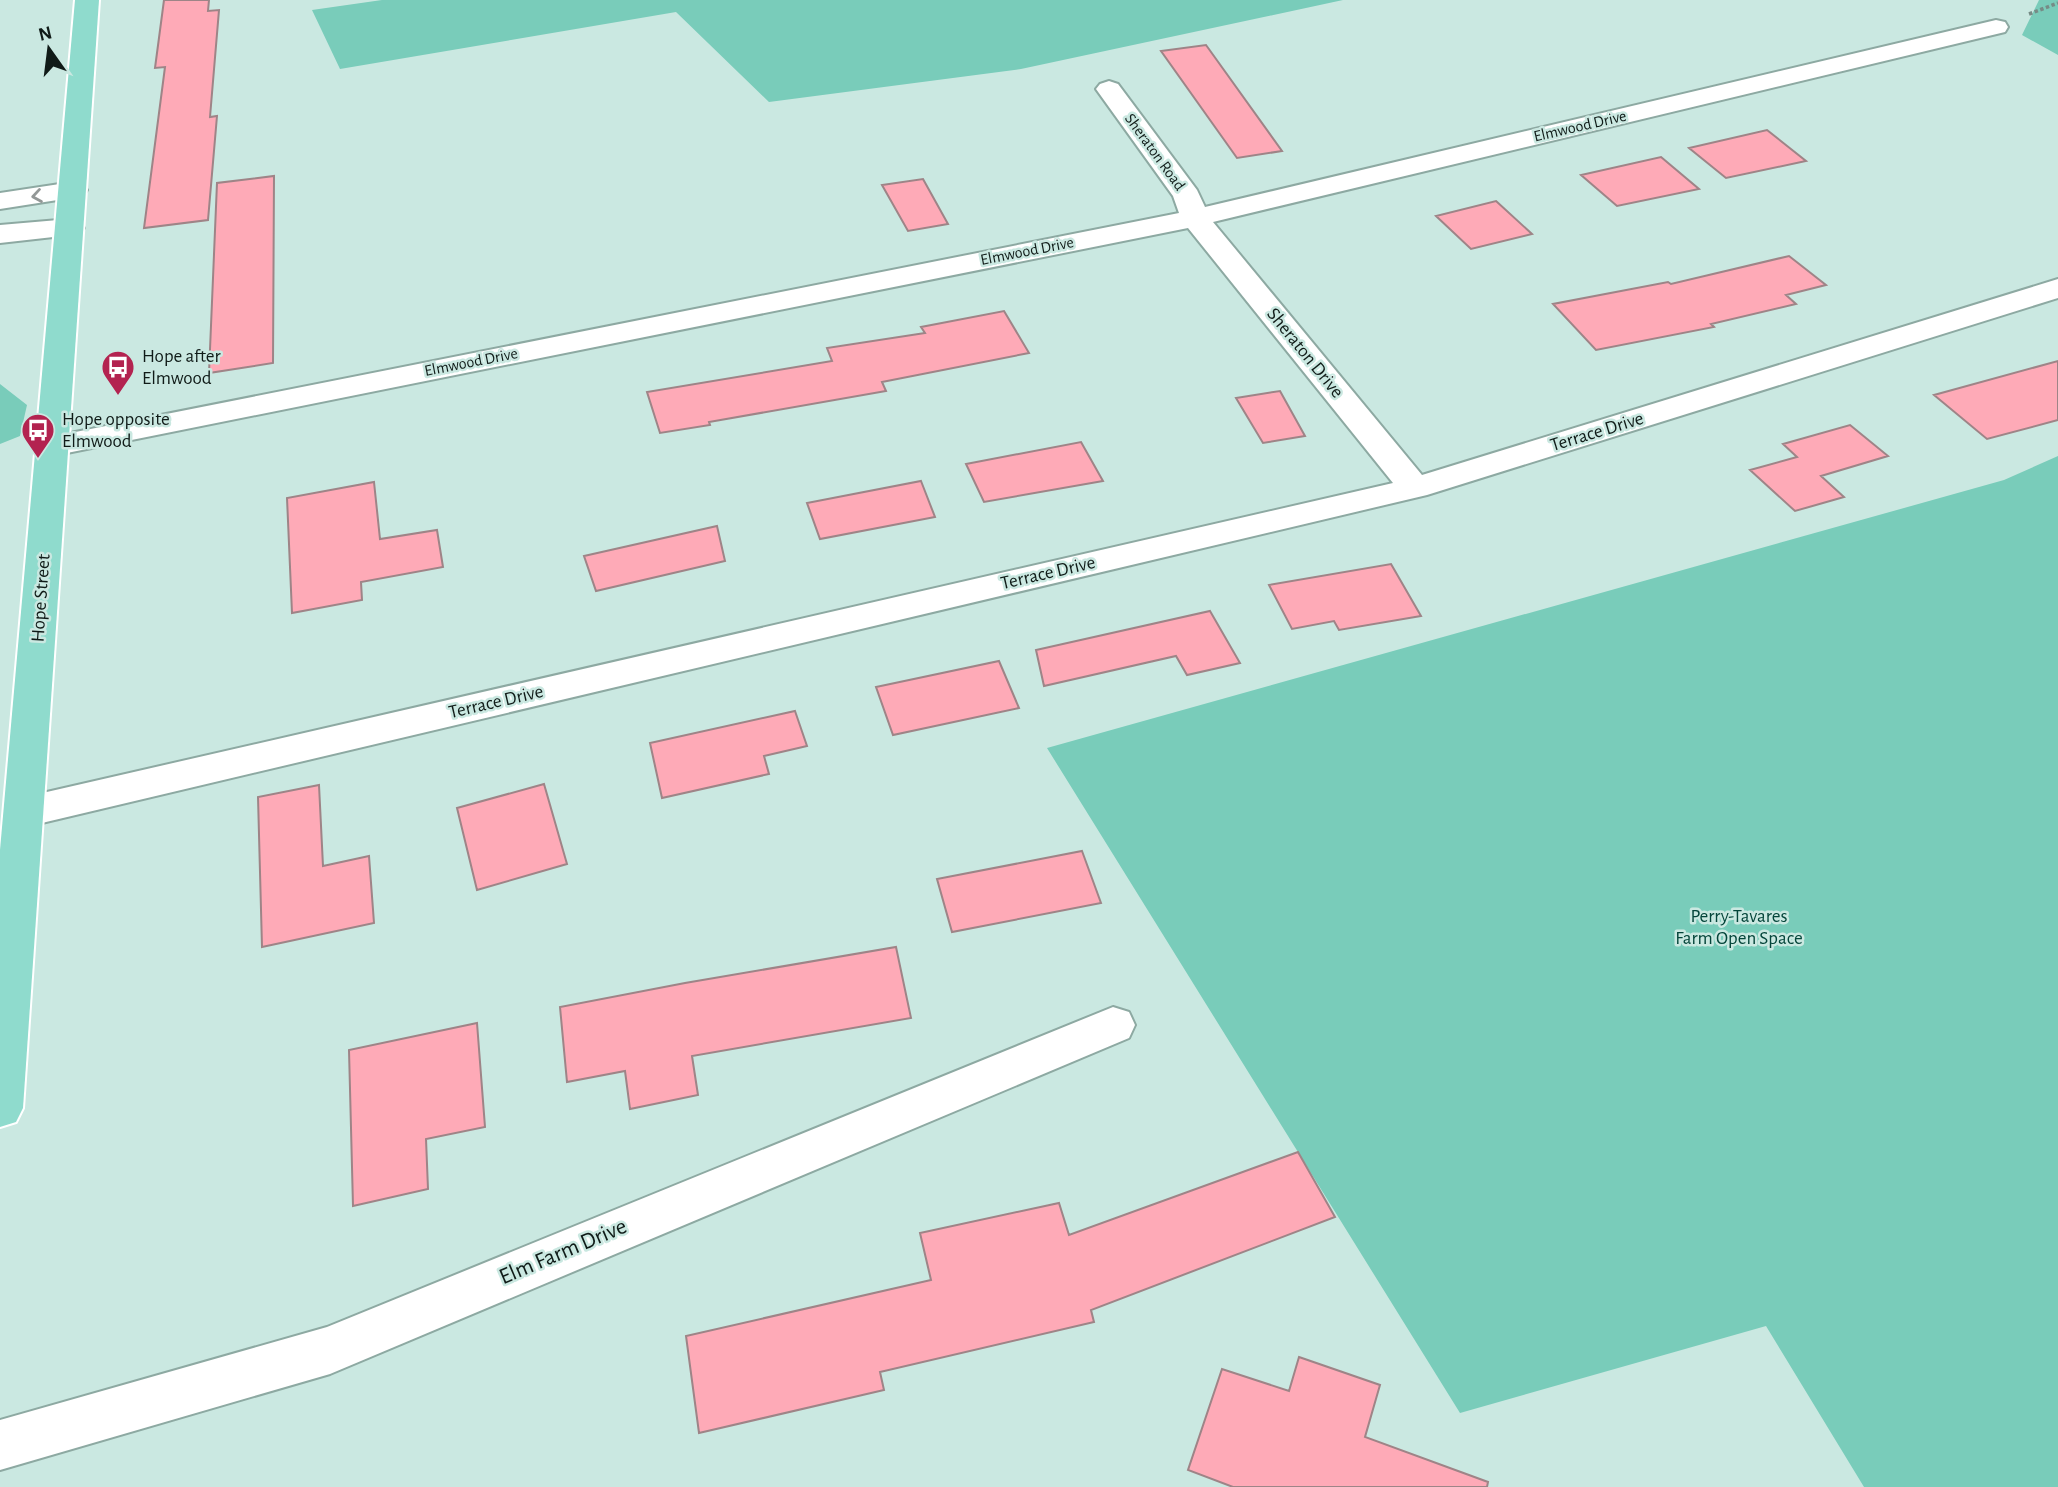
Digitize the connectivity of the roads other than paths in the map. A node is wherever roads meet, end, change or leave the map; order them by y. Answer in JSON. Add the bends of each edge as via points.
{"nodes":[{"id":1,"x":87,"y":0,"type":"edge"},
{"id":2,"x":1996,"y":27,"type":"dead end"},
{"id":3,"x":1109,"y":89,"type":"dead end"},
{"id":4,"x":73,"y":190,"type":"junction"},
{"id":5,"x":0,"y":201,"type":"edge"},
{"id":6,"x":1195,"y":218,"type":"junction"},
{"id":7,"x":70,"y":228,"type":"junction"},
{"id":8,"x":0,"y":234,"type":"edge"},
{"id":9,"x":2058,"y":288,"type":"edge"},
{"id":10,"x":52,"y":446,"type":"junction"},
{"id":11,"x":1415,"y":488,"type":"junction"},
{"id":12,"x":25,"y":812,"type":"junction"},
{"id":13,"x":1113,"y":1025,"type":"dead end"},
{"id":14,"x":0,"y":1108,"type":"edge"},
{"id":15,"x":0,"y":1445,"type":"edge"}],
"edges":[{"from":1,"to":4,"type":"main road","name":"Hope Street"},
{"from":2,"to":6,"type":"street","name":"Elmwood Drive"},
{"from":3,"to":6,"type":"street","name":"Sheraton Road","via":[[1187,196]]},
{"from":4,"to":5,"type":"street","one_way":true},
{"from":4,"to":7,"type":"main road","name":"Hope Street"},
{"from":6,"to":10,"type":"street","name":"Elmwood Drive"},
{"from":6,"to":11,"type":"street","name":"Sheraton Drive"},
{"from":7,"to":8,"type":"street"},
{"from":7,"to":10,"type":"main road","name":"Hope Street"},
{"from":9,"to":11,"type":"street","name":"Terrace Drive"},
{"from":10,"to":12,"type":"main road","name":"Hope Street"},
{"from":11,"to":12,"type":"street","name":"Terrace Drive"},
{"from":12,"to":14,"type":"main road","name":"Hope Street"},
{"from":13,"to":15,"type":"street","name":"Elm Farm Drive","via":[[330,1350]]}]}
